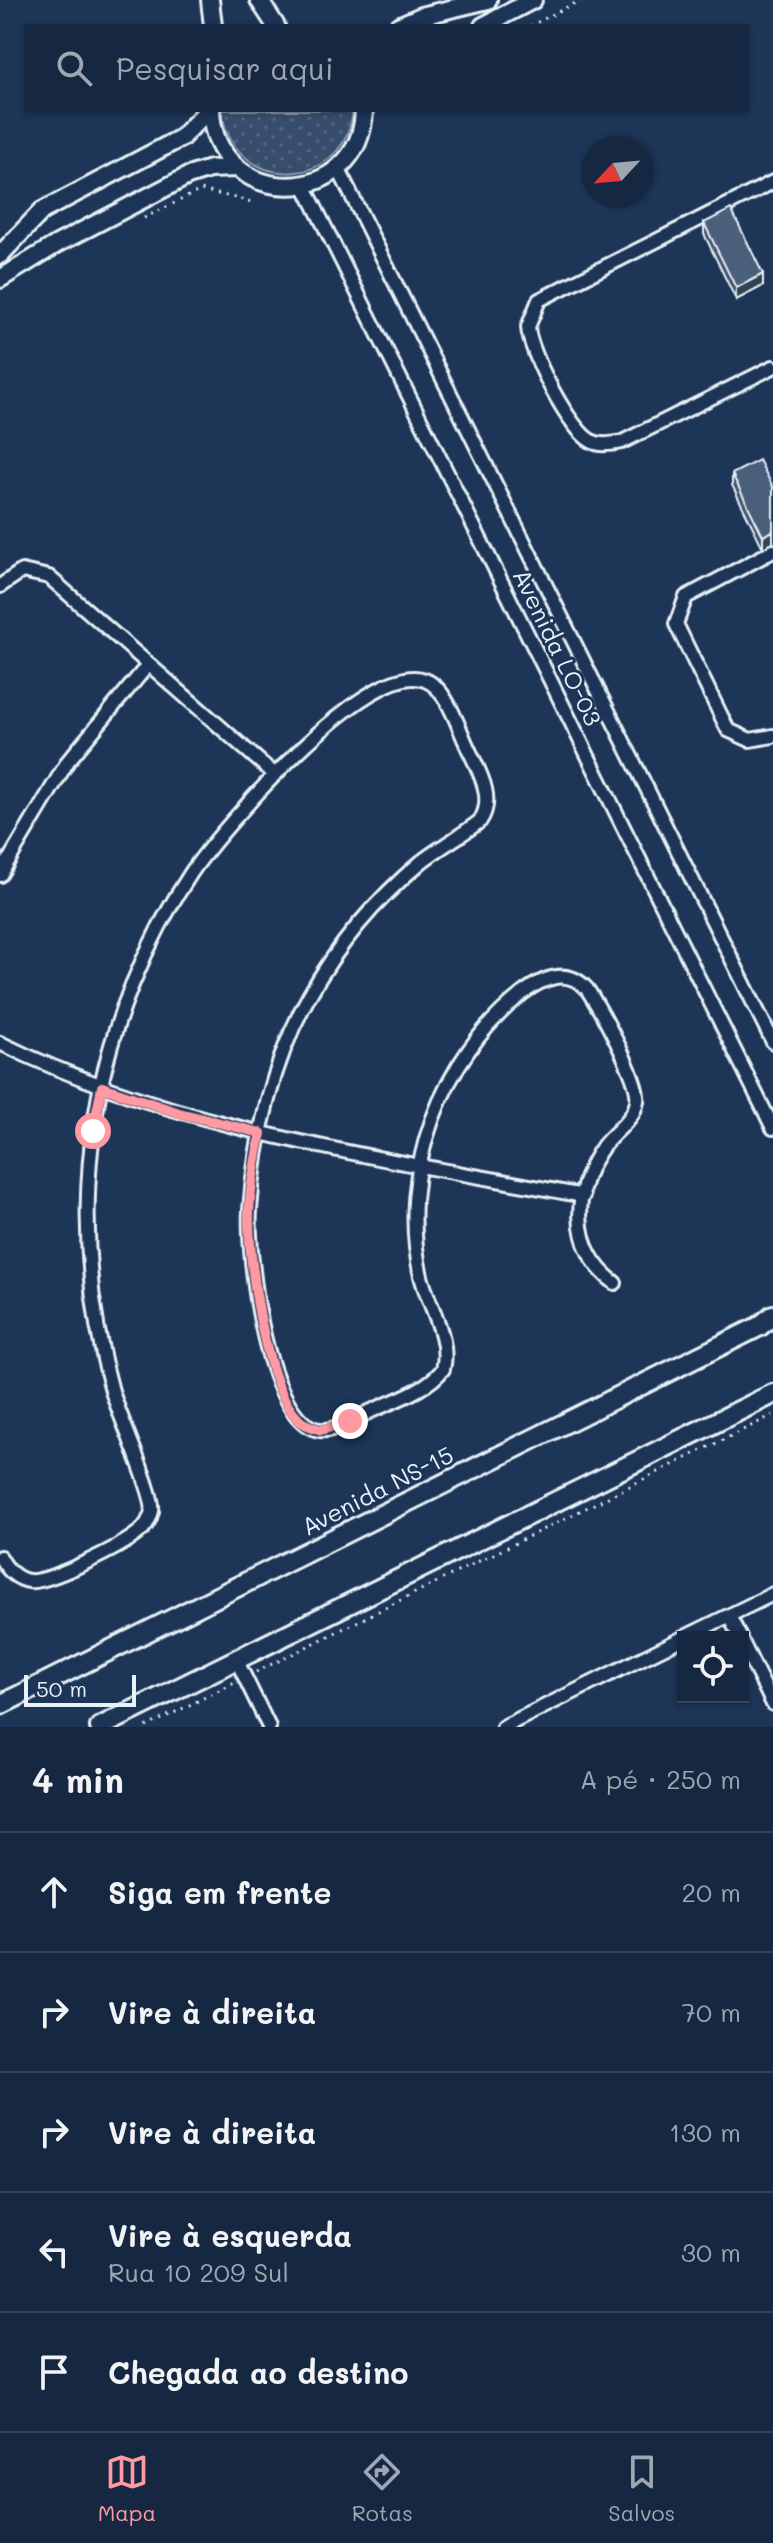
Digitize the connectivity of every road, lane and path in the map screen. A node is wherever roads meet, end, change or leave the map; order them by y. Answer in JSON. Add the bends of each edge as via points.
{"nodes":[{"id":1,"x":210,"y":0,"type":"edge"},
{"id":2,"x":259,"y":0,"type":"edge"},
{"id":3,"x":488,"y":0,"type":"edge"},
{"id":4,"x":533,"y":0,"type":"edge"},
{"id":5,"x":581,"y":0,"type":"edge"},
{"id":6,"x":213,"y":24,"type":"edge"},
{"id":7,"x":275,"y":24,"type":"edge"},
{"id":8,"x":403,"y":24,"type":"edge"},
{"id":9,"x":487,"y":24,"type":"edge"},
{"id":10,"x":534,"y":24,"type":"edge"},
{"id":11,"x":208,"y":112,"type":"edge"},
{"id":12,"x":210,"y":112,"type":"edge"},
{"id":13,"x":364,"y":112,"type":"edge"},
{"id":14,"x":237,"y":168,"type":"junction"},
{"id":15,"x":338,"y":168,"type":"junction"},
{"id":16,"x":773,"y":182,"type":"edge"},
{"id":17,"x":304,"y":185,"type":"junction"},
{"id":18,"x":252,"y":202,"type":"dead end"},
{"id":19,"x":136,"y":222,"type":"dead end"},
{"id":20,"x":0,"y":255,"type":"edge"},
{"id":21,"x":0,"y":279,"type":"edge"},
{"id":22,"x":773,"y":367,"type":"edge"},
{"id":23,"x":773,"y":551,"type":"edge"},
{"id":24,"x":0,"y":586,"type":"edge"},
{"id":25,"x":148,"y":665,"type":"junction"},
{"id":26,"x":773,"y":736,"type":"edge"},
{"id":27,"x":274,"y":774,"type":"junction"},
{"id":28,"x":0,"y":875,"type":"edge"},
{"id":29,"x":773,"y":1042,"type":"edge"},
{"id":30,"x":0,"y":1043,"type":"edge"},
{"id":31,"x":102,"y":1087,"type":"junction"},
{"id":32,"x":773,"y":1128,"type":"edge"},
{"id":33,"x":261,"y":1133,"type":"junction"},
{"id":34,"x":420,"y":1164,"type":"junction"},
{"id":35,"x":583,"y":1196,"type":"junction"},
{"id":36,"x":615,"y":1283,"type":"dead end"},
{"id":37,"x":773,"y":1315,"type":"edge"},
{"id":38,"x":773,"y":1394,"type":"edge"},
{"id":39,"x":773,"y":1415,"type":"edge"},
{"id":40,"x":0,"y":1557,"type":"edge"},
{"id":41,"x":773,"y":1594,"type":"edge"},
{"id":42,"x":729,"y":1616,"type":"junction"},
{"id":43,"x":698,"y":1631,"type":"edge"},
{"id":44,"x":737,"y":1631,"type":"edge"},
{"id":45,"x":677,"y":1641,"type":"edge"},
{"id":46,"x":749,"y":1656,"type":"edge"},
{"id":47,"x":236,"y":1659,"type":"junction"},
{"id":48,"x":245,"y":1678,"type":"junction"},
{"id":49,"x":773,"y":1704,"type":"edge"},
{"id":50,"x":0,"y":1705,"type":"edge"},
{"id":51,"x":100,"y":1727,"type":"edge"},
{"id":52,"x":146,"y":1727,"type":"edge"},
{"id":53,"x":269,"y":1727,"type":"edge"},
{"id":54,"x":503,"y":1727,"type":"edge"}],
"edges":[{"from":1,"to":6,"type":"street"},
{"from":2,"to":7,"type":"street"},
{"from":3,"to":8,"type":"street"},
{"from":4,"to":9,"type":"street"},
{"from":5,"to":10,"type":"path"},
{"from":11,"to":20,"type":"street","via":[[181,138],[42,211]]},
{"from":12,"to":14,"type":"street","via":[[218,142]]},
{"from":13,"to":15,"type":"street","via":[[357,143]]},
{"from":14,"to":17,"type":"street","via":[[271,185]]},
{"from":14,"to":21,"type":"street","via":[[188,176]]},
{"from":15,"to":17,"type":"street"},
{"from":15,"to":29,"type":"street","name":"Avenida LO-03"},
{"from":16,"to":22,"type":"street","via":[[539,300],[528,327],[576,428],[598,443],[622,442]]},
{"from":17,"to":32,"type":"street","name":"Avenida LO-03"},
{"from":18,"to":19,"type":"path","via":[[201,190]]},
{"from":23,"to":26,"type":"street","via":[[697,589],[686,597],[676,620],[728,730],[750,740]]},
{"from":24,"to":25,"type":"street","via":[[22,571],[45,575]]},
{"from":25,"to":27,"type":"street"},
{"from":25,"to":28,"type":"street","via":[[68,761]]},
{"from":27,"to":31,"type":"street","via":[[191,872],[155,934],[119,1019]]},
{"from":27,"to":33,"type":"street","via":[[377,691],[417,677],[439,691],[480,775],[487,803],[480,821],[401,880],[319,978],[283,1053]]},
{"from":30,"to":31,"type":"street"},
{"from":31,"to":33,"type":"street"},
{"from":31,"to":40,"type":"street","via":[[87,1194],[94,1302],[112,1392],[152,1497],[152,1512],[137,1534],[46,1580],[22,1579]]},
{"from":33,"to":34,"type":"street"},
{"from":33,"to":34,"type":"street","via":[[249,1213],[257,1306],[290,1407],[301,1422],[321,1430],[434,1379],[443,1369],[445,1352],[415,1247]]},
{"from":34,"to":35,"type":"street"},
{"from":34,"to":35,"type":"street","via":[[437,1106],[468,1051],[520,996],[542,980],[565,976],[590,993],[638,1096],[633,1113],[597,1156]]},
{"from":35,"to":36,"type":"street","via":[[586,1251]]},
{"from":37,"to":50,"type":"main road","name":"Avenida NS-15"},
{"from":38,"to":47,"type":"main road"},
{"from":39,"to":48,"type":"path"},
{"from":41,"to":42,"type":"street"},
{"from":42,"to":43,"type":"street"},
{"from":42,"to":44,"type":"street"},
{"from":45,"to":54,"type":"street"},
{"from":46,"to":49,"type":"street"},
{"from":47,"to":48,"type":"street"},
{"from":47,"to":51,"type":"main road"},
{"from":48,"to":52,"type":"path"},
{"from":48,"to":53,"type":"street"}]}
